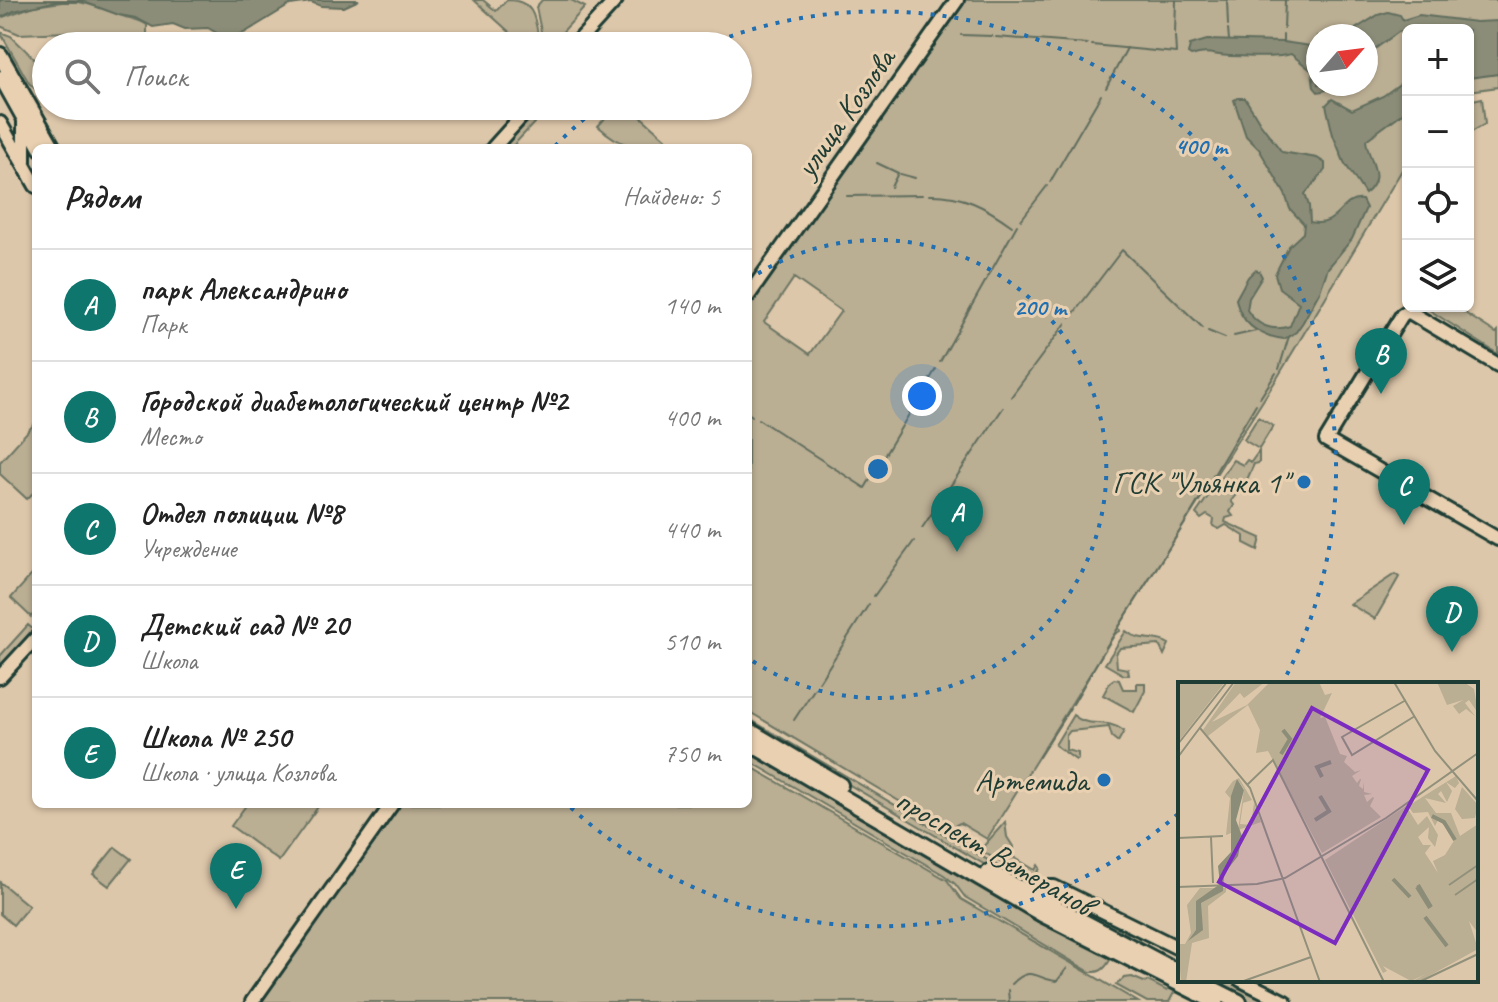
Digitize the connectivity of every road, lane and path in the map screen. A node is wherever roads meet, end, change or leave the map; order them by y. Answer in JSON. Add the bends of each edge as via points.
{"nodes":[{"id":1,"x":616,"y":0,"type":"edge"},
{"id":2,"x":627,"y":0,"type":"edge"},
{"id":3,"x":957,"y":0,"type":"edge"},
{"id":4,"x":587,"y":32,"type":"edge"},
{"id":5,"x":598,"y":32,"type":"edge"},
{"id":6,"x":1,"y":66,"type":"edge"},
{"id":7,"x":32,"y":115,"type":"edge"},
{"id":8,"x":24,"y":118,"type":"junction"},
{"id":9,"x":35,"y":120,"type":"edge"},
{"id":10,"x":507,"y":120,"type":"edge"},
{"id":11,"x":518,"y":120,"type":"edge"},
{"id":12,"x":0,"y":123,"type":"edge"},
{"id":13,"x":39,"y":144,"type":"edge"},
{"id":14,"x":50,"y":144,"type":"edge"},
{"id":15,"x":486,"y":144,"type":"edge"},
{"id":16,"x":497,"y":144,"type":"edge"},
{"id":17,"x":24,"y":165,"type":"junction"},
{"id":18,"x":32,"y":179,"type":"edge"},
{"id":19,"x":752,"y":290,"type":"edge"},
{"id":20,"x":1498,"y":365,"type":"edge"},
{"id":21,"x":1498,"y":539,"type":"edge"},
{"id":22,"x":32,"y":642,"type":"edge"},
{"id":23,"x":32,"y":654,"type":"edge"},
{"id":24,"x":0,"y":677,"type":"edge"},
{"id":25,"x":0,"y":689,"type":"edge"},
{"id":26,"x":752,"y":732,"type":"edge"},
{"id":27,"x":752,"y":744,"type":"edge"},
{"id":28,"x":389,"y":808,"type":"edge"},
{"id":29,"x":1025,"y":893,"type":"junction"},
{"id":30,"x":1178,"y":948,"type":"edge"},
{"id":31,"x":1178,"y":972,"type":"edge"},
{"id":32,"x":1199,"y":982,"type":"edge"},
{"id":33,"x":1245,"y":982,"type":"edge"},
{"id":34,"x":252,"y":1002,"type":"edge"},
{"id":35,"x":1216,"y":1002,"type":"edge"},
{"id":36,"x":1239,"y":1002,"type":"edge"},
{"id":37,"x":1285,"y":1002,"type":"edge"}],
"edges":[{"from":1,"to":4,"type":"street"},
{"from":2,"to":5,"type":"street"},
{"from":3,"to":19,"type":"street","name":"улица Козлова"},
{"from":6,"to":7,"type":"main road"},
{"from":6,"to":8,"type":"main road"},
{"from":8,"to":13,"type":"main road"},
{"from":8,"to":17,"type":"street"},
{"from":9,"to":14,"type":"main road"},
{"from":10,"to":15,"type":"street"},
{"from":11,"to":16,"type":"street"},
{"from":12,"to":17,"type":"street"},
{"from":17,"to":18,"type":"street"},
{"from":20,"to":21,"type":"street","via":[[1408,311],[1326,440]]},
{"from":22,"to":24,"type":"street"},
{"from":23,"to":25,"type":"street"},
{"from":26,"to":29,"type":"main road","name":"проспект Ветеранов"},
{"from":27,"to":35,"type":"main road","name":"проспект Ветеранов","via":[[1042,914]]},
{"from":28,"to":34,"type":"street"},
{"from":29,"to":30,"type":"street","via":[[1054,887]]},
{"from":29,"to":31,"type":"main road","name":"проспект Ветеранов"},
{"from":32,"to":36,"type":"main road"},
{"from":33,"to":37,"type":"street"}]}
